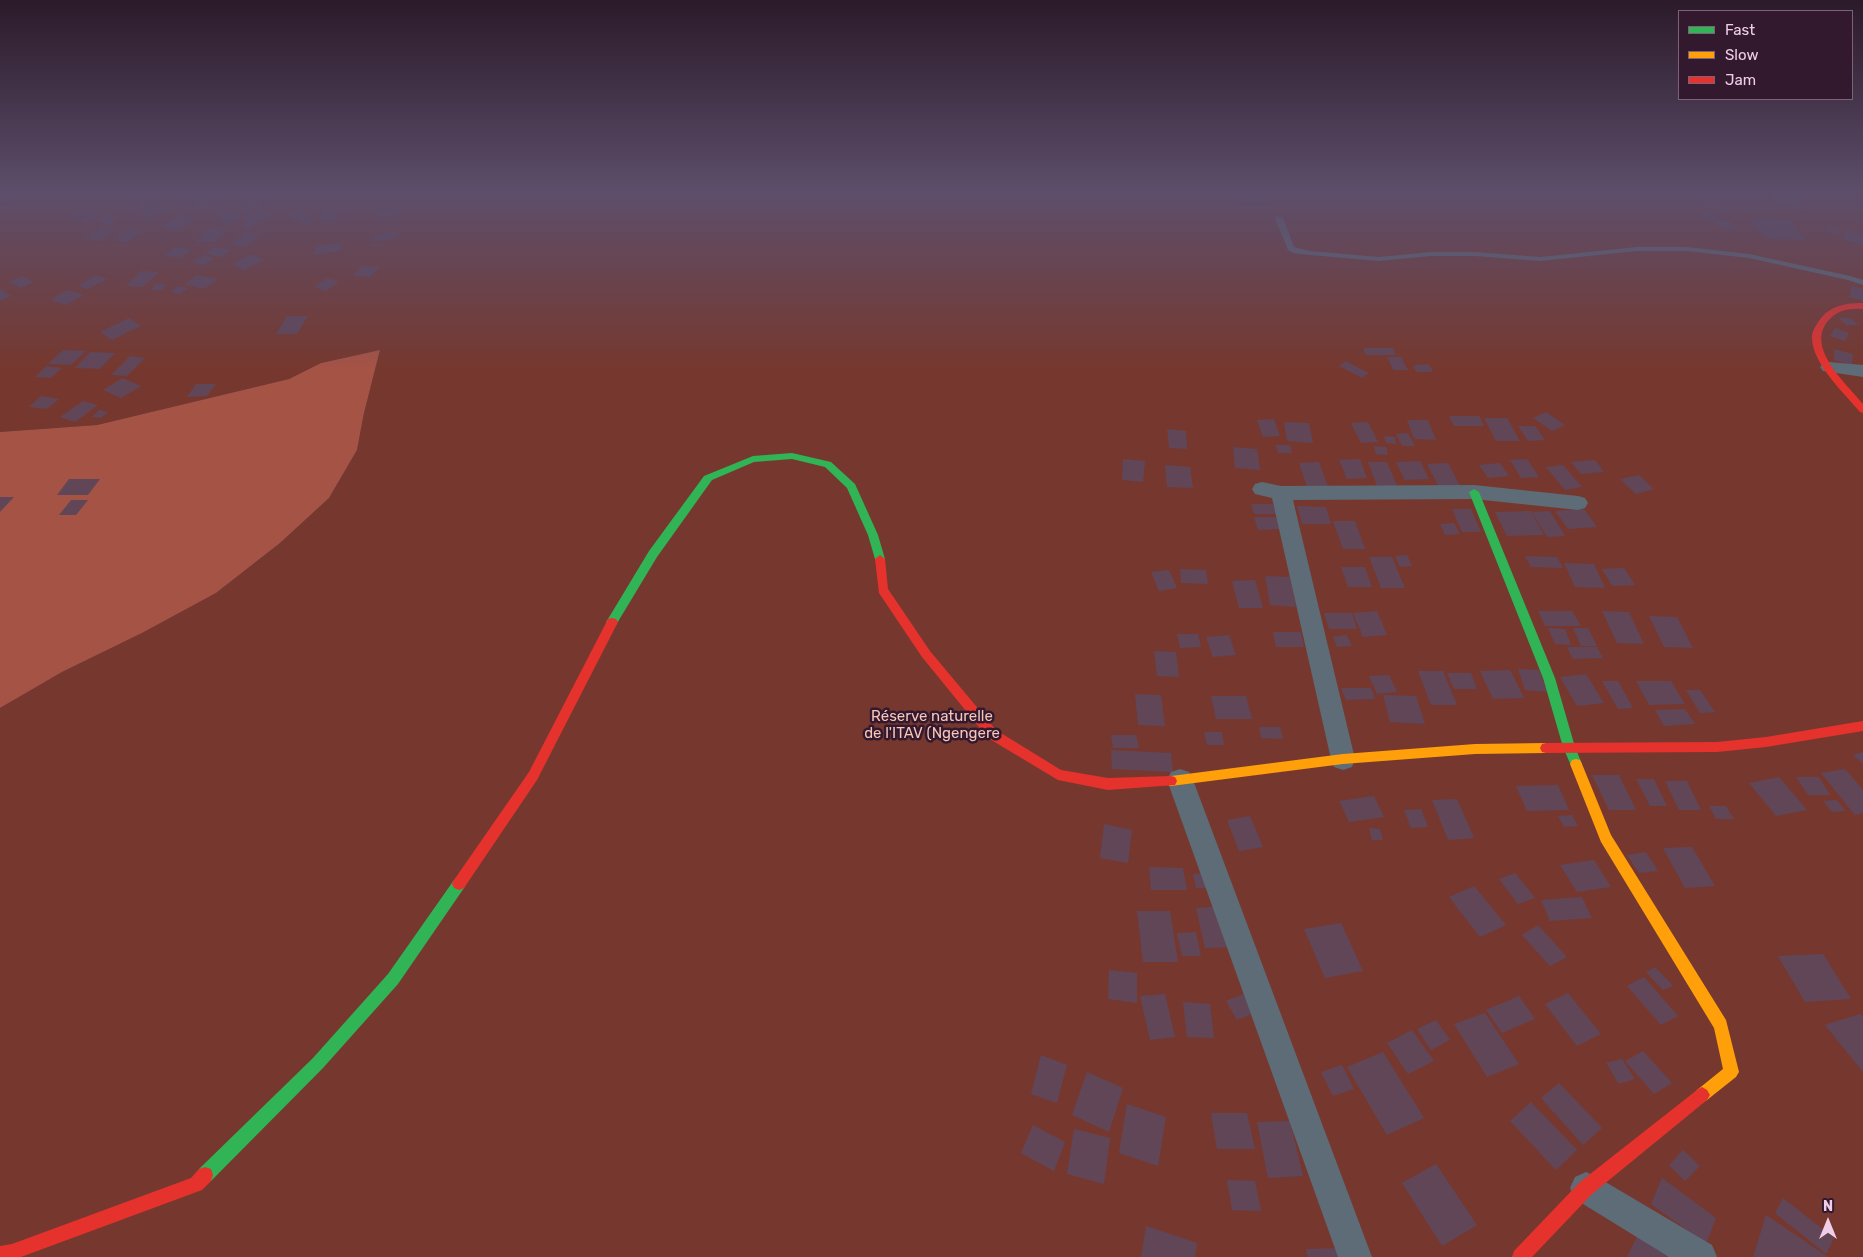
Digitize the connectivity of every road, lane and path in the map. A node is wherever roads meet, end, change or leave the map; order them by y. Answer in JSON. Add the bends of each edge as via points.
{"nodes":[{"id":1,"x":1317,"y":253,"type":"edge"},
{"id":2,"x":1604,"y":253,"type":"edge"},
{"id":3,"x":1714,"y":253,"type":"edge"},
{"id":4,"x":1863,"y":283,"type":"edge"},
{"id":5,"x":1863,"y":306,"type":"edge"},
{"id":6,"x":1829,"y":367,"type":"junction"},
{"id":7,"x":1863,"y":371,"type":"edge"},
{"id":8,"x":1863,"y":410,"type":"edge"},
{"id":9,"x":1474,"y":492,"type":"junction"},
{"id":10,"x":1578,"y":503,"type":"dead end"},
{"id":11,"x":1863,"y":726,"type":"edge"},
{"id":12,"x":1569,"y":747,"type":"junction"},
{"id":13,"x":1344,"y":759,"type":"junction"},
{"id":14,"x":1180,"y":780,"type":"junction"},
{"id":15,"x":1586,"y":1188,"type":"junction"},
{"id":16,"x":0,"y":1254,"type":"edge"},
{"id":17,"x":1355,"y":1257,"type":"edge"},
{"id":18,"x":1520,"y":1257,"type":"edge"},
{"id":19,"x":1700,"y":1257,"type":"edge"}],
"edges":[{"from":1,"to":2,"type":"lane","via":[[1379,259],[1475,254],[1540,260]]},
{"from":3,"to":4,"type":"lane","via":[[1749,256]]},
{"from":5,"to":6,"type":"street","via":[[1835,309],[1819,326],[1816,339]]},
{"from":6,"to":7,"type":"street"},
{"from":6,"to":8,"type":"street"},
{"from":9,"to":10,"type":"street"},
{"from":9,"to":12,"type":"street","via":[[1549,678]]},
{"from":9,"to":13,"type":"street","via":[[1272,491]]},
{"from":11,"to":12,"type":"street","via":[[1717,747]]},
{"from":12,"to":13,"type":"street","via":[[1475,749]]},
{"from":12,"to":15,"type":"street","via":[[1606,838],[1720,1025],[1731,1072]]},
{"from":13,"to":14,"type":"street"},
{"from":14,"to":16,"type":"street","via":[[1108,784],[1058,775],[992,734],[926,654],[884,590],[873,535],[851,486],[828,464],[792,456],[753,460],[708,478],[616,614],[533,776],[393,979],[318,1063],[196,1184]]},
{"from":14,"to":17,"type":"street"},
{"from":15,"to":18,"type":"street"},
{"from":15,"to":19,"type":"street"}]}
